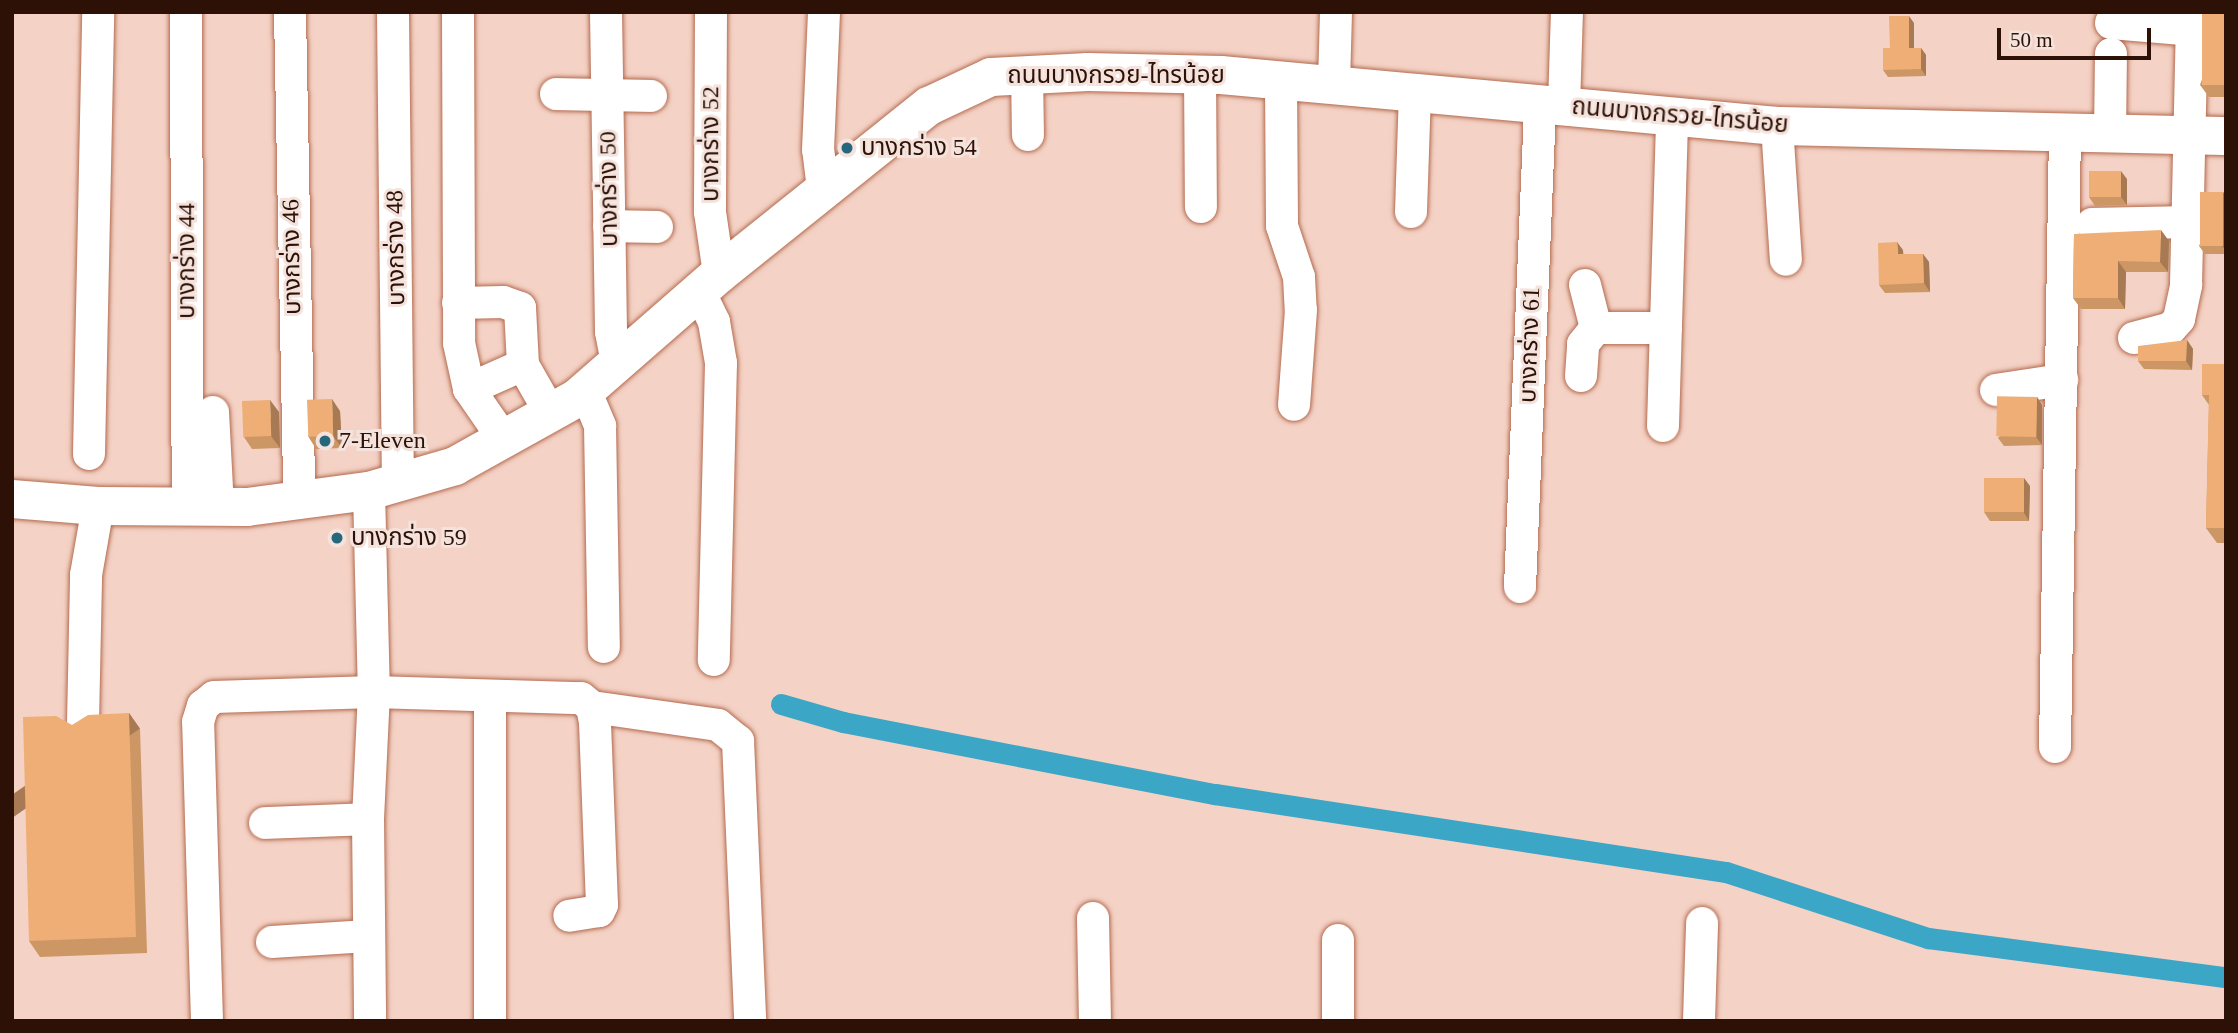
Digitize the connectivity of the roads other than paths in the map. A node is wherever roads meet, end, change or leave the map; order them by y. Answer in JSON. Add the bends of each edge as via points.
{"nodes":[{"id":1,"x":98,"y":12,"type":"edge"},
{"id":2,"x":186,"y":12,"type":"edge"},
{"id":3,"x":290,"y":12,"type":"edge"},
{"id":4,"x":393,"y":12,"type":"edge"},
{"id":5,"x":458,"y":12,"type":"edge"},
{"id":6,"x":606,"y":12,"type":"edge"},
{"id":7,"x":711,"y":12,"type":"edge"},
{"id":8,"x":824,"y":12,"type":"edge"},
{"id":9,"x":1336,"y":12,"type":"edge"},
{"id":10,"x":1567,"y":12,"type":"edge"},
{"id":11,"x":2192,"y":21,"type":"edge"},
{"id":12,"x":2111,"y":23,"type":"dead end"},
{"id":13,"x":2111,"y":54,"type":"dead end"},
{"id":14,"x":1027,"y":73,"type":"junction"},
{"id":15,"x":1199,"y":74,"type":"junction"},
{"id":16,"x":1281,"y":81,"type":"junction"},
{"id":17,"x":1334,"y":84,"type":"junction"},
{"id":18,"x":1415,"y":93,"type":"junction"},
{"id":19,"x":556,"y":94,"type":"dead end"},
{"id":20,"x":607,"y":96,"type":"junction"},
{"id":21,"x":651,"y":96,"type":"dead end"},
{"id":22,"x":1552,"y":105,"type":"junction"},
{"id":23,"x":1672,"y":116,"type":"junction"},
{"id":24,"x":1777,"y":126,"type":"junction"},
{"id":25,"x":2065,"y":134,"type":"junction"},
{"id":26,"x":2110,"y":134,"type":"junction"},
{"id":27,"x":1028,"y":135,"type":"dead end"},
{"id":28,"x":2207,"y":136,"type":"edge"},
{"id":29,"x":823,"y":189,"type":"junction"},
{"id":30,"x":1201,"y":207,"type":"dead end"},
{"id":31,"x":1411,"y":212,"type":"dead end"},
{"id":32,"x":2187,"y":222,"type":"junction"},
{"id":33,"x":2092,"y":224,"type":"dead end"},
{"id":34,"x":609,"y":226,"type":"junction"},
{"id":35,"x":657,"y":228,"type":"dead end"},
{"id":36,"x":1786,"y":260,"type":"dead end"},
{"id":37,"x":709,"y":284,"type":"junction"},
{"id":38,"x":1585,"y":285,"type":"dead end"},
{"id":39,"x":458,"y":303,"type":"junction"},
{"id":40,"x":1596,"y":328,"type":"junction"},
{"id":41,"x":1666,"y":328,"type":"junction"},
{"id":42,"x":2134,"y":338,"type":"dead end"},
{"id":43,"x":523,"y":365,"type":"junction"},
{"id":44,"x":617,"y":365,"type":"junction"},
{"id":45,"x":1581,"y":376,"type":"dead end"},
{"id":46,"x":2062,"y":380,"type":"junction"},
{"id":47,"x":469,"y":389,"type":"junction"},
{"id":48,"x":585,"y":390,"type":"junction"},
{"id":49,"x":1996,"y":390,"type":"dead end"},
{"id":50,"x":1294,"y":405,"type":"dead end"},
{"id":51,"x":213,"y":412,"type":"dead end"},
{"id":52,"x":551,"y":414,"type":"junction"},
{"id":53,"x":1663,"y":426,"type":"dead end"},
{"id":54,"x":505,"y":441,"type":"junction"},
{"id":55,"x":89,"y":454,"type":"dead end"},
{"id":56,"x":384,"y":487,"type":"junction"},
{"id":57,"x":12,"y":499,"type":"edge"},
{"id":58,"x":299,"y":502,"type":"junction"},
{"id":59,"x":98,"y":506,"type":"junction"},
{"id":60,"x":203,"y":509,"type":"junction"},
{"id":61,"x":1520,"y":587,"type":"dead end"},
{"id":62,"x":604,"y":647,"type":"dead end"},
{"id":63,"x":714,"y":660,"type":"dead end"},
{"id":64,"x":374,"y":692,"type":"junction"},
{"id":65,"x":489,"y":696,"type":"junction"},
{"id":66,"x":592,"y":708,"type":"junction"},
{"id":67,"x":83,"y":723,"type":"edge"},
{"id":68,"x":2055,"y":747,"type":"dead end"},
{"id":69,"x":368,"y":819,"type":"junction"},
{"id":70,"x":265,"y":823,"type":"dead end"},
{"id":71,"x":569,"y":916,"type":"dead end"},
{"id":72,"x":1093,"y":918,"type":"dead end"},
{"id":73,"x":1702,"y":923,"type":"dead end"},
{"id":74,"x":368,"y":936,"type":"junction"},
{"id":75,"x":1338,"y":940,"type":"dead end"},
{"id":76,"x":272,"y":942,"type":"dead end"},
{"id":77,"x":207,"y":1021,"type":"edge"},
{"id":78,"x":370,"y":1021,"type":"edge"},
{"id":79,"x":490,"y":1021,"type":"edge"},
{"id":80,"x":750,"y":1021,"type":"edge"},
{"id":81,"x":1095,"y":1021,"type":"edge"},
{"id":82,"x":1338,"y":1021,"type":"edge"},
{"id":83,"x":1699,"y":1021,"type":"edge"}],
"edges":[{"from":1,"to":55,"type":"street"},
{"from":2,"to":60,"type":"street","name":"บางกร่าง 44"},
{"from":3,"to":58,"type":"street","name":"บางกร่าง 46"},
{"from":4,"to":56,"type":"street","name":"บางกร่าง 48"},
{"from":5,"to":39,"type":"street"},
{"from":6,"to":20,"type":"street","name":"บางกร่าง 50"},
{"from":7,"to":37,"type":"street","name":"บางกร่าง 52"},
{"from":8,"to":29,"type":"street","via":[[818,150]]},
{"from":9,"to":17,"type":"street"},
{"from":10,"to":22,"type":"street","name":"บางกร่าง 61"},
{"from":11,"to":12,"type":"street"},
{"from":11,"to":28,"type":"street"},
{"from":13,"to":26,"type":"street"},
{"from":14,"to":15,"type":"main road","name":"ถนนบางกรวย-ไทรน้อย"},
{"from":14,"to":27,"type":"street"},
{"from":14,"to":29,"type":"main road","name":"ถนนบางกรวย-ไทรน้อย","via":[[991,77],[929,106]]},
{"from":15,"to":16,"type":"main road","name":"ถนนบางกรวย-ไทรน้อย"},
{"from":15,"to":30,"type":"street"},
{"from":16,"to":17,"type":"main road","name":"ถนนบางกรวย-ไทรน้อย"},
{"from":16,"to":50,"type":"street","via":[[1282,226],[1299,277],[1301,310]]},
{"from":17,"to":18,"type":"main road","name":"ถนนบางกรวย-ไทรน้อย"},
{"from":18,"to":22,"type":"main road","name":"ถนนบางกรวย-ไทรน้อย"},
{"from":18,"to":31,"type":"street"},
{"from":19,"to":20,"type":"street"},
{"from":20,"to":21,"type":"street"},
{"from":20,"to":34,"type":"street","name":"บางกร่าง 50"},
{"from":22,"to":23,"type":"main road","name":"ถนนบางกรวย-ไทรน้อย"},
{"from":22,"to":61,"type":"street","name":"บางกร่าง 61"},
{"from":23,"to":24,"type":"main road","name":"ถนนบางกรวย-ไทรน้อย"},
{"from":23,"to":41,"type":"street"},
{"from":24,"to":25,"type":"main road","name":"ถนนบางกรวย-ไทรน้อย"},
{"from":24,"to":36,"type":"street"},
{"from":25,"to":26,"type":"main road","name":"ถนนบางกรวย-ไทรน้อย"},
{"from":25,"to":46,"type":"street"},
{"from":26,"to":28,"type":"main road","name":"ถนนบางกรวย-ไทรน้อย"},
{"from":28,"to":32,"type":"street"},
{"from":29,"to":37,"type":"main road","name":"ถนนบางกรวย-ไทรน้อย"},
{"from":32,"to":33,"type":"street"},
{"from":32,"to":42,"type":"street","via":[[2186,285],[2179,319],[2160,333]]},
{"from":34,"to":35,"type":"street"},
{"from":34,"to":44,"type":"street","name":"บางกร่าง 50","via":[[611,332]]},
{"from":37,"to":44,"type":"main road","name":"ถนนบางกรวย-ไทรน้อย"},
{"from":37,"to":63,"type":"street","name":"บางกร่าง 52","via":[[721,363]]},
{"from":38,"to":40,"type":"street"},
{"from":39,"to":43,"type":"street","via":[[503,302],[520,307]]},
{"from":39,"to":47,"type":"street","via":[[459,343]]},
{"from":40,"to":41,"type":"street"},
{"from":40,"to":45,"type":"street","via":[[1583,344]]},
{"from":41,"to":53,"type":"street"},
{"from":43,"to":47,"type":"street"},
{"from":43,"to":52,"type":"street"},
{"from":44,"to":48,"type":"main road","name":"ถนนบางกรวย-ไทรน้อย"},
{"from":46,"to":49,"type":"street"},
{"from":46,"to":68,"type":"street"},
{"from":47,"to":54,"type":"street"},
{"from":48,"to":52,"type":"main road","name":"ถนนบางกรวย-ไทรน้อย"},
{"from":48,"to":62,"type":"street","via":[[600,426]]},
{"from":51,"to":60,"type":"street"},
{"from":52,"to":54,"type":"main road","name":"ถนนบางกรวย-ไทรน้อย"},
{"from":54,"to":56,"type":"main road","name":"ถนนบางกรวย-ไทรน้อย","via":[[455,466]]},
{"from":56,"to":58,"type":"main road","name":"ถนนบางกรวย-ไทรน้อย"},
{"from":56,"to":64,"type":"street"},
{"from":57,"to":59,"type":"main road","name":"ถนนบางกรวย-ไทรน้อย"},
{"from":58,"to":60,"type":"main road","name":"ถนนบางกรวย-ไทรน้อย"},
{"from":59,"to":60,"type":"main road","name":"ถนนบางกรวย-ไทรน้อย"},
{"from":59,"to":67,"type":"street","via":[[86,575]]},
{"from":64,"to":65,"type":"street"},
{"from":64,"to":69,"type":"street"},
{"from":64,"to":77,"type":"street","via":[[214,697],[203,706],[198,722]]},
{"from":65,"to":66,"type":"street","via":[[581,698]]},
{"from":65,"to":79,"type":"street"},
{"from":66,"to":71,"type":"street","via":[[602,905],[599,911]]},
{"from":66,"to":80,"type":"street","via":[[718,725],[738,741]]},
{"from":69,"to":70,"type":"street"},
{"from":69,"to":74,"type":"street"},
{"from":72,"to":81,"type":"street"},
{"from":73,"to":83,"type":"street"},
{"from":74,"to":76,"type":"street"},
{"from":74,"to":78,"type":"street"},
{"from":75,"to":82,"type":"street"}]}
